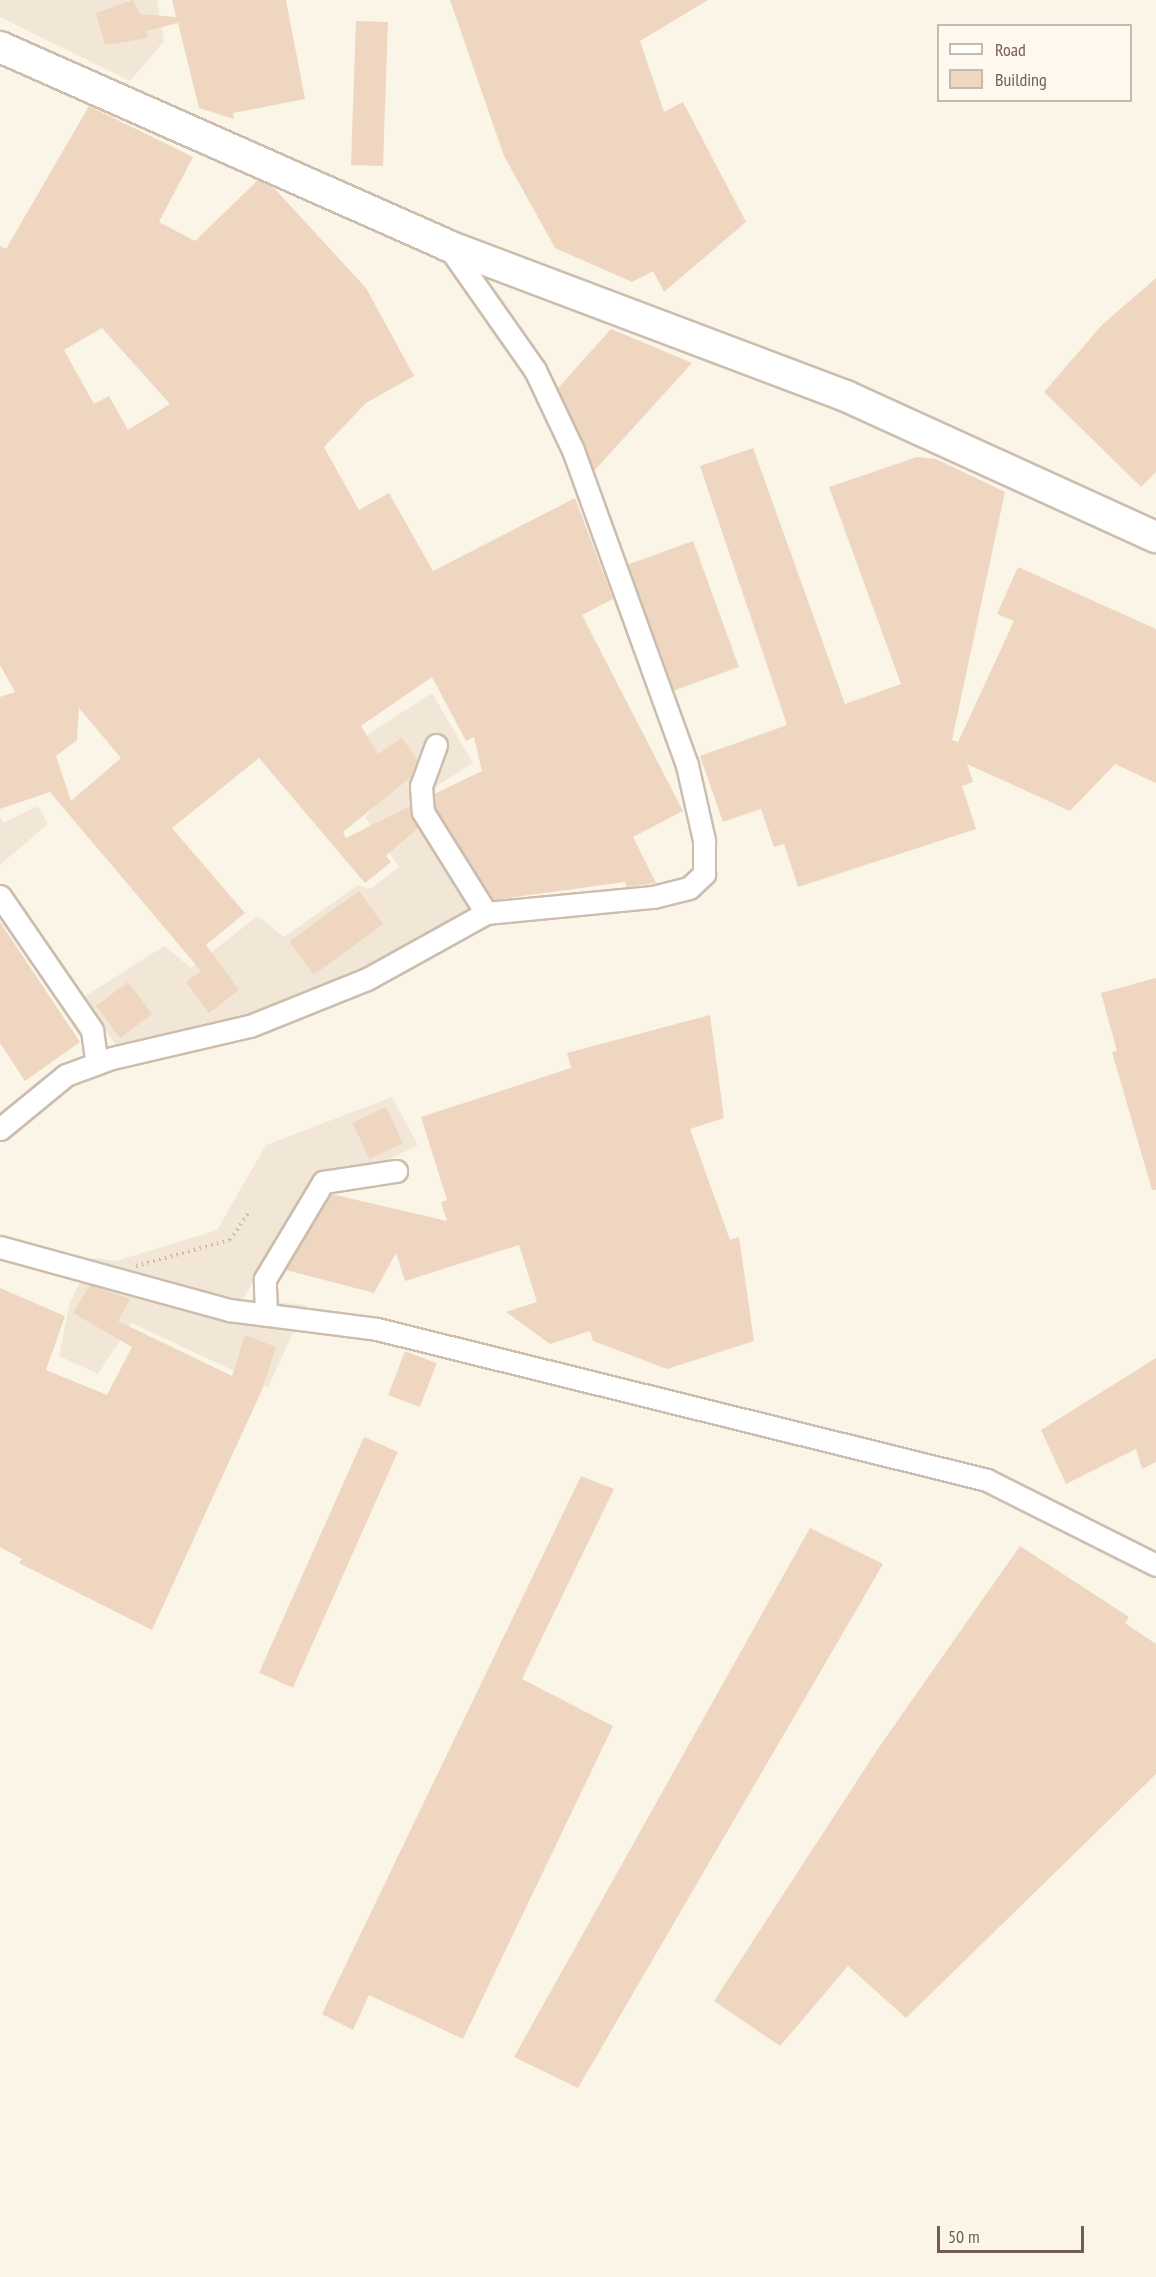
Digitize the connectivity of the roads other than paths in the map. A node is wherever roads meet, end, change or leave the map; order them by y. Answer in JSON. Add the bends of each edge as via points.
{"nodes":[{"id":1,"x":0,"y":47,"type":"edge"},
{"id":2,"x":446,"y":245,"type":"junction"},
{"id":3,"x":1156,"y":537,"type":"edge"},
{"id":4,"x":436,"y":745,"type":"dead end"},
{"id":5,"x":0,"y":896,"type":"edge"},
{"id":6,"x":486,"y":913,"type":"junction"},
{"id":7,"x":97,"y":1064,"type":"junction"},
{"id":8,"x":0,"y":1129,"type":"edge"},
{"id":9,"x":396,"y":1172,"type":"dead end"},
{"id":10,"x":0,"y":1247,"type":"edge"},
{"id":11,"x":266,"y":1315,"type":"junction"},
{"id":12,"x":1156,"y":1565,"type":"edge"}],
"edges":[{"from":1,"to":2,"type":"street"},
{"from":2,"to":3,"type":"street","via":[[846,396]]},
{"from":2,"to":6,"type":"street","via":[[535,370],[572,448],[687,765],[706,859],[704,874],[689,888],[653,897]]},
{"from":4,"to":6,"type":"street","via":[[421,786],[423,812]]},
{"from":5,"to":7,"type":"street","via":[[92,1030]]},
{"from":6,"to":7,"type":"street","via":[[367,979],[250,1026]]},
{"from":7,"to":8,"type":"street","via":[[66,1075]]},
{"from":9,"to":11,"type":"street","via":[[323,1182],[265,1279]]},
{"from":10,"to":11,"type":"street"},
{"from":11,"to":12,"type":"street","via":[[376,1329],[987,1480]]}]}
